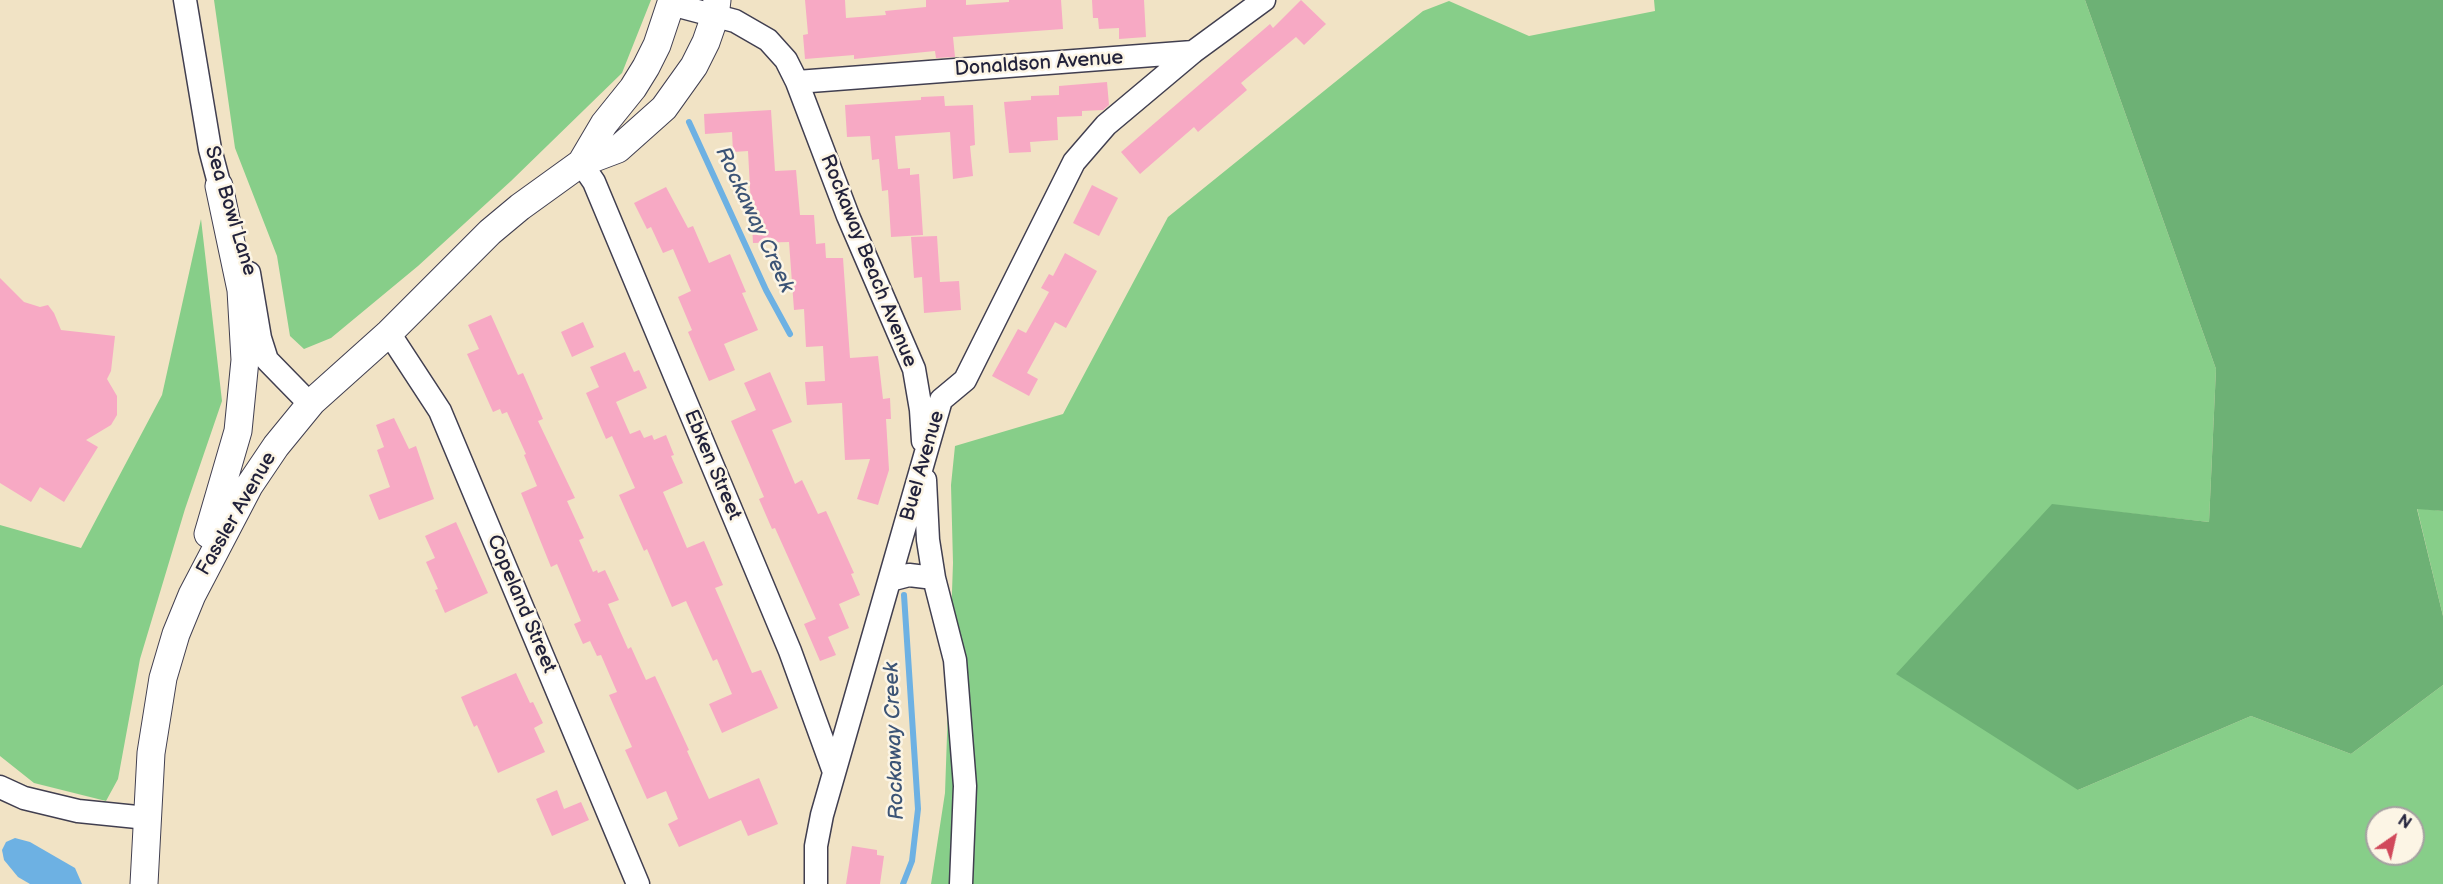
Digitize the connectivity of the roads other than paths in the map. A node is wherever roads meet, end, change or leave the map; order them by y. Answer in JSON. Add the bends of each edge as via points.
{"nodes":[{"id":1,"x":184,"y":0,"type":"edge"},
{"id":2,"x":1264,"y":0,"type":"edge"},
{"id":3,"x":671,"y":2,"type":"edge"},
{"id":4,"x":716,"y":8,"type":"edge"},
{"id":5,"x":1193,"y":52,"type":"junction"},
{"id":6,"x":797,"y":82,"type":"junction"},
{"id":7,"x":581,"y":163,"type":"junction"},
{"id":8,"x":219,"y":186,"type":"junction"},
{"id":9,"x":388,"y":333,"type":"junction"},
{"id":10,"x":310,"y":404,"type":"junction"},
{"id":11,"x":924,"y":464,"type":"junction"},
{"id":12,"x":934,"y":578,"type":"junction"},
{"id":13,"x":890,"y":580,"type":"junction"},
{"id":14,"x":184,"y":613,"type":"junction"},
{"id":15,"x":834,"y":772,"type":"junction"},
{"id":16,"x":0,"y":787,"type":"edge"},
{"id":17,"x":147,"y":818,"type":"junction"},
{"id":18,"x":144,"y":884,"type":"edge"},
{"id":19,"x":638,"y":884,"type":"edge"},
{"id":20,"x":816,"y":884,"type":"edge"},
{"id":21,"x":961,"y":884,"type":"edge"}],
"edges":[{"from":1,"to":8,"type":"street","name":"Sea Bowl Lane"},
{"from":2,"to":5,"type":"street"},
{"from":3,"to":4,"type":"street","name":"Rockaway Beach Avenue"},
{"from":3,"to":7,"type":"street","name":"Fassler Avenue","via":[[646,67]]},
{"from":4,"to":6,"type":"street","name":"Rockaway Beach Avenue","via":[[768,40],[786,60]]},
{"from":4,"to":7,"type":"street","name":"Fassler Avenue","via":[[694,66],[664,108],[618,149]]},
{"from":5,"to":6,"type":"street","name":"Donaldson Avenue"},
{"from":5,"to":11,"type":"street","name":"Buel Avenue","via":[[1106,125],[1074,162],[965,380],[941,400]]},
{"from":6,"to":11,"type":"street","name":"Rockaway Beach Avenue","via":[[848,216],[914,369]]},
{"from":7,"to":9,"type":"street","name":"Fassler Avenue","via":[[504,219]]},
{"from":7,"to":15,"type":"street","name":"Ebken Street","via":[[594,182],[790,651]]},
{"from":8,"to":10,"type":"street","name":"Sea Bowl Lane","via":[[250,276],[263,352],[270,366]]},
{"from":8,"to":14,"type":"street","via":[[243,308],[243,395],[229,468]]},
{"from":9,"to":10,"type":"street","name":"Fassler Avenue"},
{"from":9,"to":19,"type":"street","name":"Copeland Street","via":[[440,411]]},
{"from":10,"to":14,"type":"street","name":"Fassler Avenue","via":[[249,486]]},
{"from":11,"to":12,"type":"street","name":"Rockaway Beach Avenue"},
{"from":11,"to":13,"type":"street","name":"Buel Avenue"},
{"from":12,"to":13,"type":"street","via":[[909,574]]},
{"from":12,"to":21,"type":"street","name":"Rockaway Beach Avenue","via":[[956,672],[965,786]]},
{"from":13,"to":15,"type":"street","name":"Buel Avenue"},
{"from":14,"to":17,"type":"street","name":"Fassler Avenue","via":[[158,701]]},
{"from":15,"to":20,"type":"street","name":"Buel Avenue","via":[[816,846]]},
{"from":16,"to":17,"type":"street","via":[[61,808]]},
{"from":17,"to":18,"type":"street","name":"Fassler Avenue"}]}
